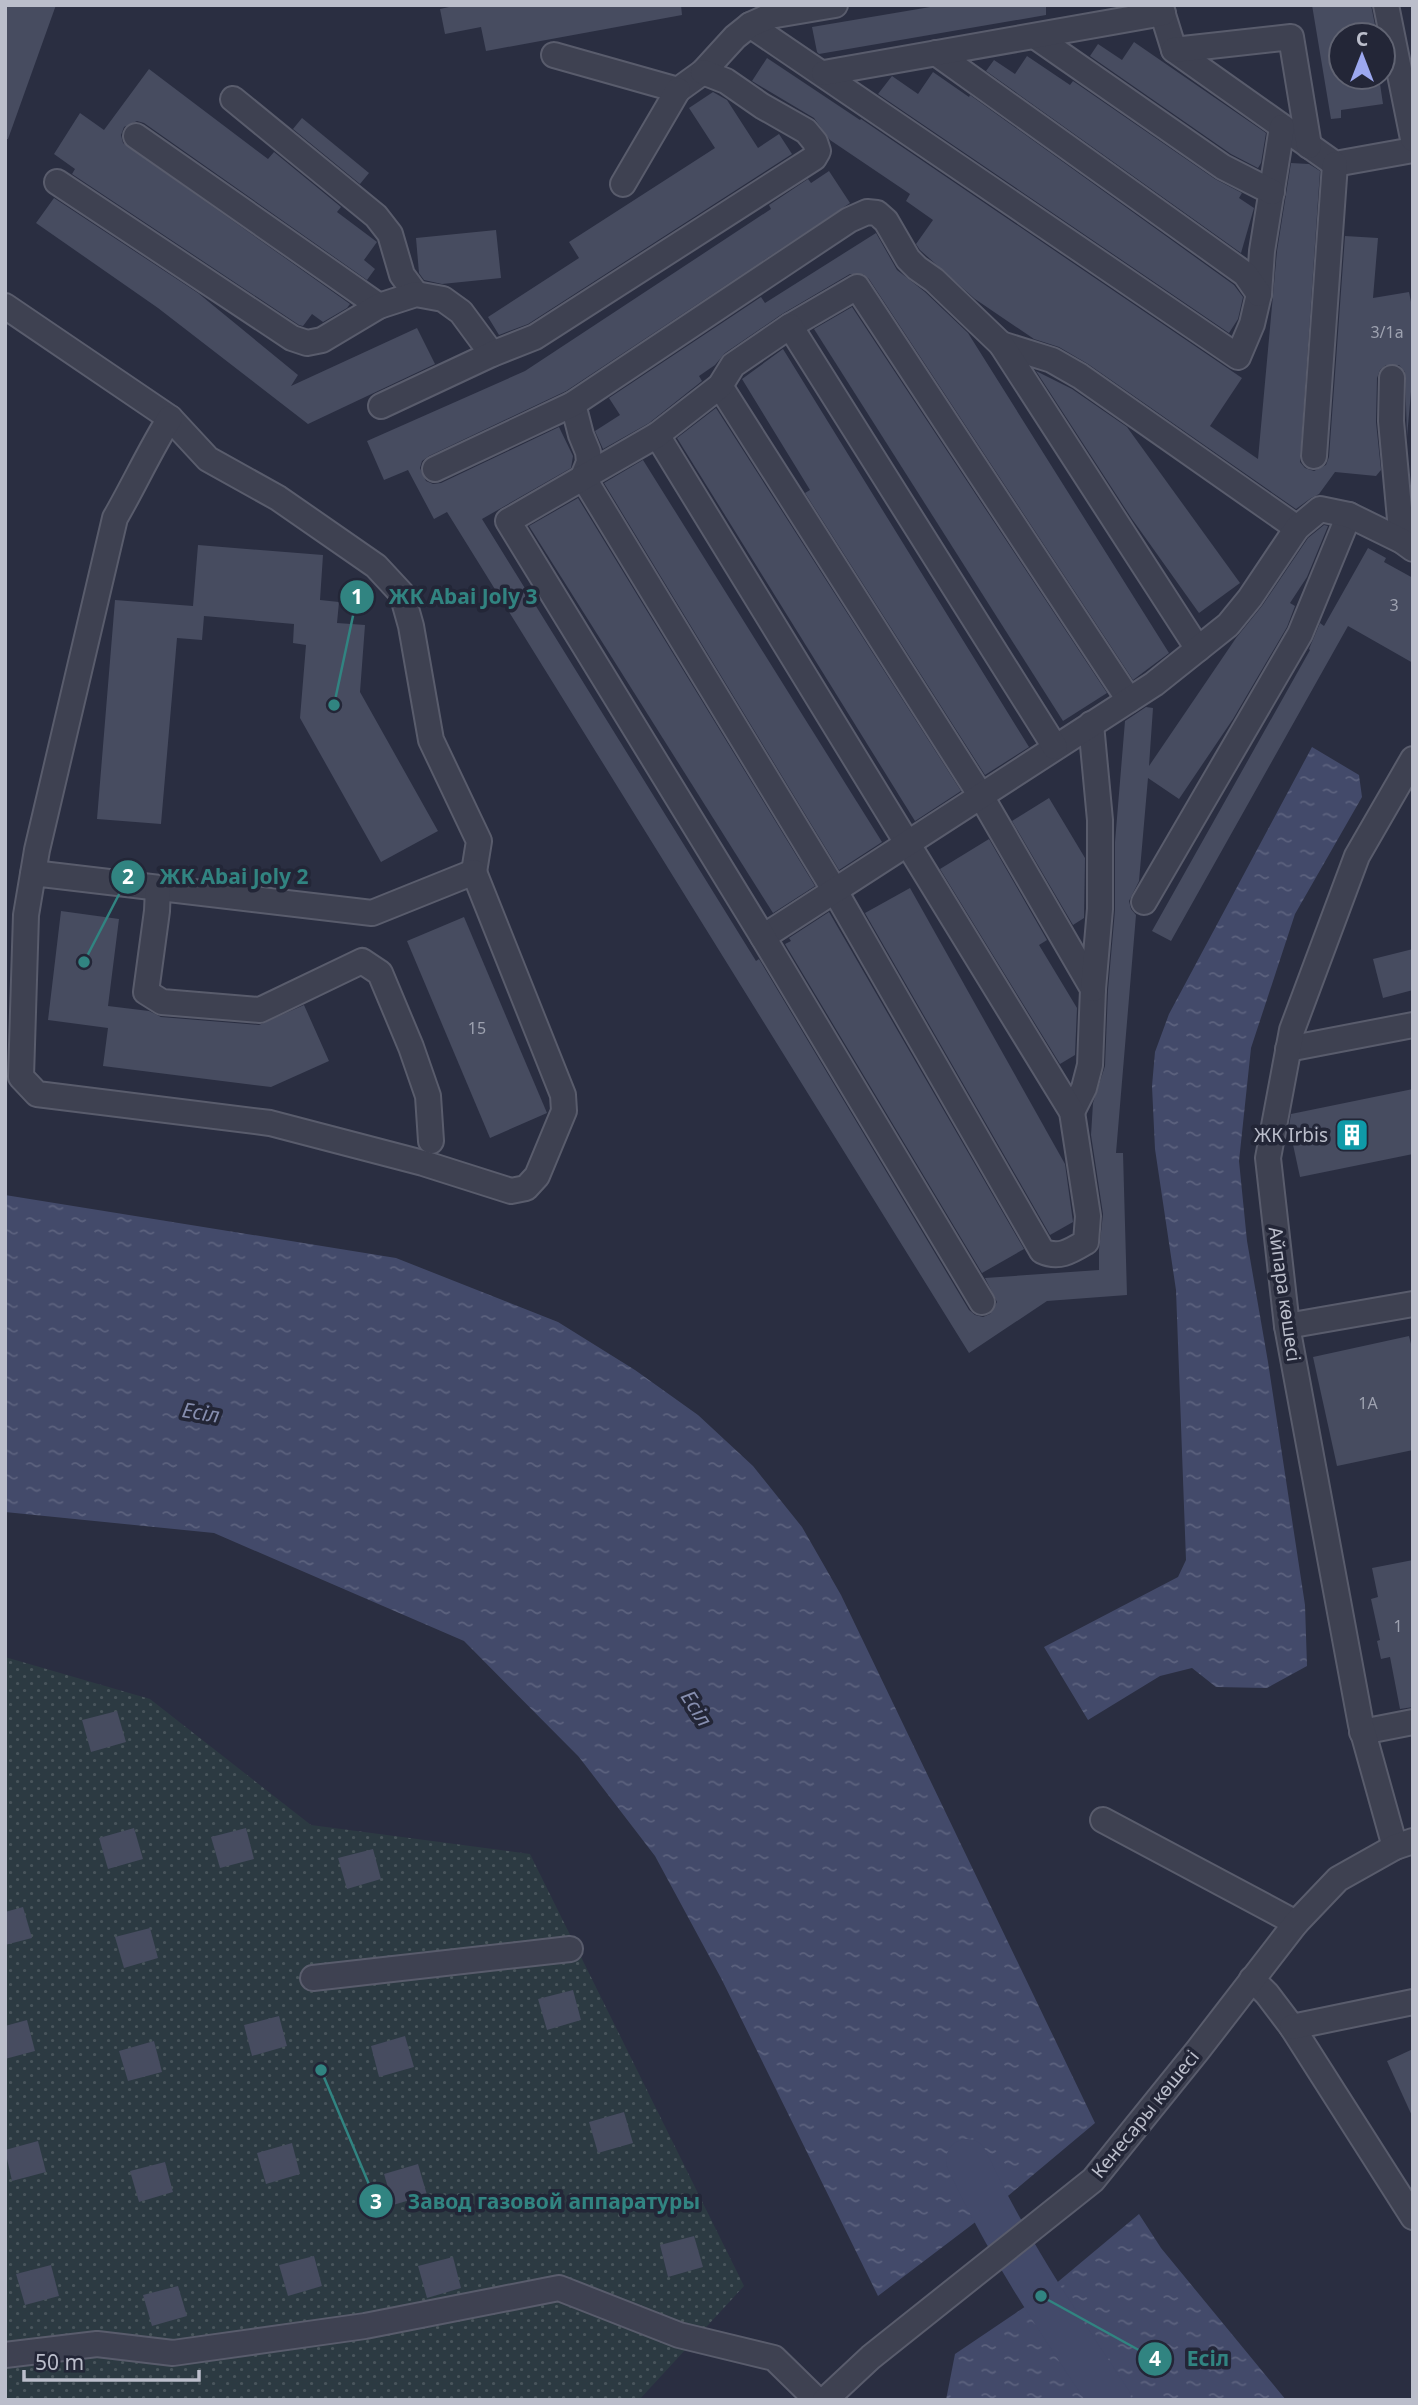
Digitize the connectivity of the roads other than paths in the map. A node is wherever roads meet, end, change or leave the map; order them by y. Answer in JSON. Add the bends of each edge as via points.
{"nodes":[{"id":1,"x":835,"y":5,"type":"edge"},
{"id":2,"x":1386,"y":5,"type":"edge"},
{"id":3,"x":1161,"y":9,"type":"edge"},
{"id":4,"x":750,"y":24,"type":"junction"},
{"id":5,"x":1036,"y":37,"type":"junction"},
{"id":6,"x":1174,"y":50,"type":"junction"},
{"id":7,"x":936,"y":53,"type":"junction"},
{"id":8,"x":554,"y":55,"type":"dead end"},
{"id":9,"x":703,"y":72,"type":"junction"},
{"id":10,"x":824,"y":73,"type":"junction"},
{"id":11,"x":678,"y":90,"type":"junction"},
{"id":12,"x":233,"y":99,"type":"dead end"},
{"id":13,"x":1282,"y":127,"type":"junction"},
{"id":14,"x":136,"y":136,"type":"dead end"},
{"id":15,"x":1413,"y":139,"type":"edge"},
{"id":16,"x":1309,"y":146,"type":"junction"},
{"id":17,"x":1413,"y":150,"type":"edge"},
{"id":18,"x":1335,"y":164,"type":"junction"},
{"id":19,"x":58,"y":181,"type":"dead end"},
{"id":20,"x":623,"y":184,"type":"dead end"},
{"id":21,"x":1272,"y":192,"type":"junction"},
{"id":22,"x":1259,"y":294,"type":"junction"},
{"id":23,"x":416,"y":295,"type":"junction"},
{"id":24,"x":5,"y":306,"type":"edge"},
{"id":25,"x":379,"y":306,"type":"junction"},
{"id":26,"x":790,"y":326,"type":"junction"},
{"id":27,"x":1001,"y":344,"type":"junction"},
{"id":28,"x":492,"y":354,"type":"junction"},
{"id":29,"x":1392,"y":378,"type":"dead end"},
{"id":30,"x":720,"y":386,"type":"junction"},
{"id":31,"x":573,"y":404,"type":"junction"},
{"id":32,"x":381,"y":406,"type":"dead end"},
{"id":33,"x":170,"y":418,"type":"junction"},
{"id":34,"x":656,"y":435,"type":"junction"},
{"id":35,"x":1314,"y":456,"type":"dead end"},
{"id":36,"x":435,"y":469,"type":"dead end"},
{"id":37,"x":583,"y":477,"type":"junction"},
{"id":38,"x":1349,"y":514,"type":"junction"},
{"id":39,"x":1297,"y":528,"type":"junction"},
{"id":40,"x":1407,"y":545,"type":"edge"},
{"id":41,"x":1198,"y":649,"type":"junction"},
{"id":42,"x":1129,"y":699,"type":"junction"},
{"id":43,"x":1091,"y":724,"type":"junction"},
{"id":44,"x":1055,"y":747,"type":"junction"},
{"id":45,"x":1413,"y":759,"type":"edge"},
{"id":46,"x":981,"y":796,"type":"junction"},
{"id":47,"x":908,"y":844,"type":"junction"},
{"id":48,"x":33,"y":873,"type":"junction"},
{"id":49,"x":474,"y":873,"type":"junction"},
{"id":50,"x":158,"y":888,"type":"junction"},
{"id":51,"x":835,"y":891,"type":"junction"},
{"id":52,"x":1144,"y":902,"type":"dead end"},
{"id":53,"x":763,"y":937,"type":"junction"},
{"id":54,"x":1093,"y":989,"type":"junction"},
{"id":55,"x":1413,"y":1025,"type":"edge"},
{"id":56,"x":1288,"y":1049,"type":"junction"},
{"id":57,"x":1072,"y":1112,"type":"junction"},
{"id":58,"x":431,"y":1141,"type":"dead end"},
{"id":59,"x":982,"y":1303,"type":"dead end"},
{"id":60,"x":1413,"y":1304,"type":"edge"},
{"id":61,"x":1287,"y":1326,"type":"junction"},
{"id":62,"x":1413,"y":1722,"type":"edge"},
{"id":63,"x":1362,"y":1732,"type":"junction"},
{"id":64,"x":1103,"y":1820,"type":"dead end"},
{"id":65,"x":1404,"y":1844,"type":"edge"},
{"id":66,"x":1296,"y":1923,"type":"junction"},
{"id":67,"x":570,"y":1949,"type":"dead end"},
{"id":68,"x":313,"y":1978,"type":"dead end"},
{"id":69,"x":1252,"y":1979,"type":"junction"},
{"id":70,"x":1413,"y":2002,"type":"edge"},
{"id":71,"x":1292,"y":2026,"type":"junction"},
{"id":72,"x":1413,"y":2217,"type":"edge"},
{"id":73,"x":5,"y":2355,"type":"edge"},
{"id":74,"x":817,"y":2400,"type":"edge"},
{"id":75,"x":825,"y":2400,"type":"edge"}],
"edges":[{"from":1,"to":4,"type":"street"},
{"from":2,"to":15,"type":"street"},
{"from":3,"to":5,"type":"street"},
{"from":3,"to":6,"type":"street"},
{"from":4,"to":9,"type":"street"},
{"from":4,"to":10,"type":"street"},
{"from":5,"to":7,"type":"street"},
{"from":5,"to":21,"type":"street","via":[[1223,167]]},
{"from":6,"to":13,"type":"street"},
{"from":6,"to":16,"type":"street","via":[[1291,37]]},
{"from":7,"to":10,"type":"street"},
{"from":7,"to":22,"type":"street","via":[[1245,274]]},
{"from":8,"to":11,"type":"street"},
{"from":9,"to":11,"type":"street"},
{"from":9,"to":28,"type":"street","via":[[726,81],[806,131],[818,151],[814,158],[535,337]]},
{"from":10,"to":22,"type":"street","via":[[1238,357]]},
{"from":11,"to":20,"type":"street"},
{"from":12,"to":23,"type":"street","via":[[376,216],[390,234],[402,275]]},
{"from":13,"to":16,"type":"street"},
{"from":13,"to":21,"type":"street"},
{"from":14,"to":25,"type":"street"},
{"from":16,"to":18,"type":"street"},
{"from":17,"to":18,"type":"street"},
{"from":18,"to":35,"type":"street"},
{"from":19,"to":25,"type":"street","via":[[292,338],[307,343],[322,340]]},
{"from":21,"to":22,"type":"street"},
{"from":23,"to":25,"type":"street"},
{"from":23,"to":28,"type":"street","via":[[443,299],[461,312]]},
{"from":24,"to":33,"type":"street"},
{"from":26,"to":30,"type":"street","via":[[733,365]]},
{"from":26,"to":42,"type":"street","via":[[857,287]]},
{"from":26,"to":44,"type":"street"},
{"from":27,"to":31,"type":"street","via":[[908,259],[886,221],[867,212]]},
{"from":27,"to":39,"type":"street","via":[[1052,359],[1080,376]]},
{"from":27,"to":41,"type":"street"},
{"from":28,"to":32,"type":"street"},
{"from":29,"to":40,"type":"street","via":[[1391,421]]},
{"from":30,"to":34,"type":"street"},
{"from":30,"to":46,"type":"street"},
{"from":31,"to":36,"type":"street"},
{"from":31,"to":37,"type":"street","via":[[588,452]]},
{"from":33,"to":48,"type":"street","via":[[115,518]]},
{"from":33,"to":49,"type":"street","via":[[208,459],[340,540],[376,566],[402,594],[431,740],[479,841]]},
{"from":34,"to":37,"type":"street"},
{"from":34,"to":47,"type":"street"},
{"from":37,"to":51,"type":"street"},
{"from":37,"to":53,"type":"street","via":[[508,521]]},
{"from":38,"to":39,"type":"street","via":[[1320,509]]},
{"from":38,"to":40,"type":"street"},
{"from":38,"to":52,"type":"street","via":[[1300,634]]},
{"from":39,"to":41,"type":"street","via":[[1228,625]]},
{"from":41,"to":42,"type":"street"},
{"from":42,"to":43,"type":"street"},
{"from":43,"to":44,"type":"street"},
{"from":43,"to":54,"type":"street","via":[[1100,820],[1100,909]]},
{"from":44,"to":46,"type":"street"},
{"from":45,"to":56,"type":"street","name":"Айпара көшесі","via":[[1357,856]]},
{"from":46,"to":47,"type":"street"},
{"from":46,"to":54,"type":"street"},
{"from":47,"to":51,"type":"street"},
{"from":47,"to":57,"type":"street"},
{"from":48,"to":49,"type":"street","via":[[26,915],[21,1077],[37,1094],[270,1123],[511,1191],[526,1188],[537,1176],[564,1111],[563,1095]]},
{"from":48,"to":50,"type":"street"},
{"from":49,"to":50,"type":"street","via":[[372,913]]},
{"from":50,"to":58,"type":"street","via":[[146,992],[162,1002],[260,1010],[362,961],[380,973],[428,1096]]},
{"from":51,"to":53,"type":"street"},
{"from":51,"to":57,"type":"street","via":[[1042,1251],[1050,1255],[1062,1255],[1086,1242],[1085,1186]]},
{"from":53,"to":59,"type":"street"},
{"from":54,"to":57,"type":"street","via":[[1090,1065]]},
{"from":55,"to":56,"type":"street"},
{"from":56,"to":61,"type":"street","name":"Айпара көшесі","via":[[1268,1158]]},
{"from":60,"to":61,"type":"street"},
{"from":61,"to":63,"type":"street","name":"Айпара көшесі"},
{"from":62,"to":63,"type":"street"},
{"from":63,"to":65,"type":"street","name":"Айпара көшесі"},
{"from":64,"to":66,"type":"street"},
{"from":65,"to":66,"type":"street","name":"Кенесары көшесі","via":[[1338,1878]]},
{"from":66,"to":69,"type":"street","name":"Кенесары көшесі"},
{"from":67,"to":68,"type":"street"},
{"from":69,"to":71,"type":"street"},
{"from":69,"to":75,"type":"street","name":"Кенесары көшесі","via":[[1093,2180],[871,2357]]},
{"from":70,"to":71,"type":"street"},
{"from":71,"to":72,"type":"street"},
{"from":73,"to":74,"type":"street","via":[[97,2344],[173,2353],[365,2326],[559,2288],[679,2335],[774,2358]]}]}
